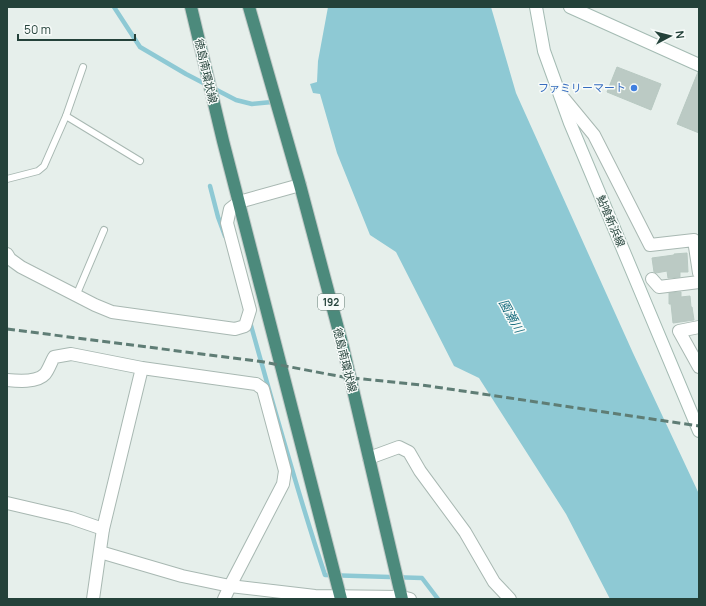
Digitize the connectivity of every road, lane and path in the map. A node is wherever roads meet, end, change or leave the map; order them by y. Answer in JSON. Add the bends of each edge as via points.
{"nodes":[{"id":1,"x":192,"y":7,"type":"edge"},
{"id":2,"x":250,"y":7,"type":"edge"},
{"id":3,"x":536,"y":7,"type":"edge"},
{"id":4,"x":570,"y":7,"type":"edge"},
{"id":5,"x":699,"y":65,"type":"edge"},
{"id":6,"x":83,"y":67,"type":"dead end"},
{"id":7,"x":559,"y":92,"type":"junction"},
{"id":8,"x":66,"y":116,"type":"junction"},
{"id":9,"x":140,"y":161,"type":"dead end"},
{"id":10,"x":7,"y":179,"type":"edge"},
{"id":11,"x":300,"y":185,"type":"junction"},
{"id":12,"x":239,"y":202,"type":"junction"},
{"id":13,"x":104,"y":230,"type":"dead end"},
{"id":14,"x":7,"y":254,"type":"edge"},
{"id":15,"x":699,"y":273,"type":"edge"},
{"id":16,"x":652,"y":279,"type":"dead end"},
{"id":17,"x":699,"y":282,"type":"edge"},
{"id":18,"x":76,"y":296,"type":"junction"},
{"id":19,"x":699,"y":327,"type":"edge"},
{"id":20,"x":699,"y":367,"type":"edge"},
{"id":21,"x":142,"y":368,"type":"junction"},
{"id":22,"x":7,"y":380,"type":"edge"},
{"id":23,"x":699,"y":431,"type":"edge"},
{"id":24,"x":368,"y":458,"type":"junction"},
{"id":25,"x":7,"y":503,"type":"edge"},
{"id":26,"x":102,"y":529,"type":"junction"},
{"id":27,"x":100,"y":552,"type":"junction"},
{"id":28,"x":230,"y":586,"type":"junction"},
{"id":29,"x":340,"y":597,"type":"edge"},
{"id":30,"x":405,"y":598,"type":"edge"},
{"id":31,"x":93,"y":599,"type":"edge"},
{"id":32,"x":224,"y":599,"type":"edge"},
{"id":33,"x":510,"y":599,"type":"edge"}],
"edges":[{"from":1,"to":12,"type":"highway","name":"徳島南環状線"},
{"from":2,"to":11,"type":"highway","name":"徳島南環状線","number":"192"},
{"from":3,"to":7,"type":"street","name":"鮎喰新浜線","via":[[544,51]]},
{"from":4,"to":5,"type":"street"},
{"from":6,"to":8,"type":"lane"},
{"from":7,"to":15,"type":"street","via":[[594,135],[650,245],[694,240]]},
{"from":7,"to":23,"type":"street","name":"鮎喰新浜線"},
{"from":8,"to":9,"type":"lane"},
{"from":8,"to":10,"type":"lane","via":[[44,166],[38,171]]},
{"from":11,"to":12,"type":"street"},
{"from":11,"to":24,"type":"highway","name":"徳島南環状線","number":"192","via":[[343,347]]},
{"from":12,"to":18,"type":"street","via":[[230,209],[227,223],[250,310],[245,326],[235,329],[112,312]]},
{"from":12,"to":29,"type":"highway","name":"徳島南環状線"},
{"from":13,"to":18,"type":"lane"},
{"from":14,"to":18,"type":"street","via":[[21,267]]},
{"from":16,"to":17,"type":"street","via":[[659,287]]},
{"from":19,"to":20,"type":"street","via":[[679,330]]},
{"from":21,"to":22,"type":"street","via":[[71,354],[54,357],[44,375],[36,379]]},
{"from":21,"to":26,"type":"street"},
{"from":21,"to":28,"type":"street","via":[[256,384],[264,389],[285,471],[283,484]]},
{"from":24,"to":30,"type":"highway","name":"徳島南環状線","number":"192"},
{"from":24,"to":33,"type":"street","via":[[399,447],[409,452],[465,532],[494,582]]},
{"from":25,"to":26,"type":"street","via":[[71,518]]},
{"from":26,"to":27,"type":"street"},
{"from":27,"to":28,"type":"street","via":[[182,576]]},
{"from":27,"to":31,"type":"street"},
{"from":28,"to":29,"type":"street"},
{"from":28,"to":32,"type":"street"},
{"from":29,"to":30,"type":"street"}]}
